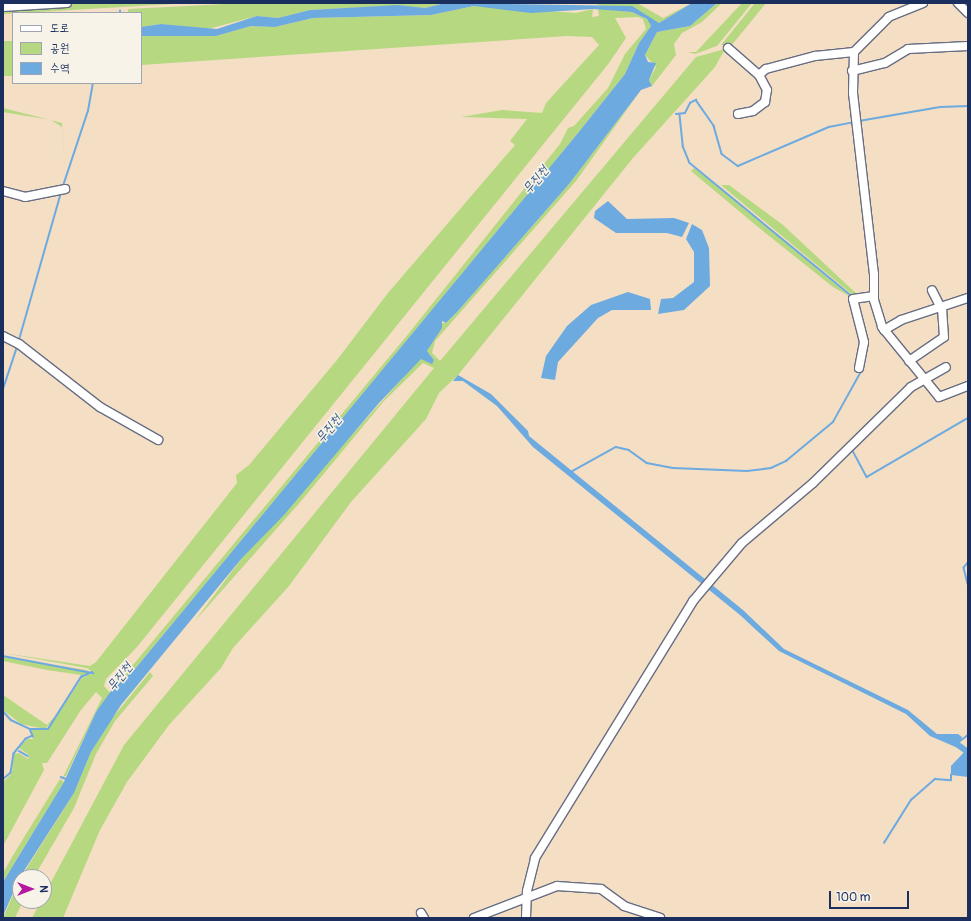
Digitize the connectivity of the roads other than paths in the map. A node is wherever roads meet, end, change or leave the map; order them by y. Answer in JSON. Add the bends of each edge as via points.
{"nodes":[{"id":1,"x":67,"y":3,"type":"edge"},
{"id":2,"x":923,"y":3,"type":"edge"},
{"id":3,"x":958,"y":3,"type":"edge"},
{"id":4,"x":3,"y":7,"type":"edge"},
{"id":5,"x":968,"y":13,"type":"edge"},
{"id":6,"x":968,"y":46,"type":"edge"},
{"id":7,"x":728,"y":48,"type":"dead end"},
{"id":8,"x":854,"y":52,"type":"junction"},
{"id":9,"x":852,"y":70,"type":"junction"},
{"id":10,"x":759,"y":75,"type":"junction"},
{"id":11,"x":738,"y":114,"type":"dead end"},
{"id":12,"x":62,"y":189,"type":"dead end"},
{"id":13,"x":3,"y":191,"type":"edge"},
{"id":14,"x":932,"y":290,"type":"dead end"},
{"id":15,"x":874,"y":296,"type":"junction"},
{"id":16,"x":968,"y":298,"type":"edge"},
{"id":17,"x":940,"y":306,"type":"junction"},
{"id":18,"x":884,"y":330,"type":"junction"},
{"id":19,"x":3,"y":336,"type":"edge"},
{"id":20,"x":908,"y":361,"type":"junction"},
{"id":21,"x":946,"y":367,"type":"dead end"},
{"id":22,"x":859,"y":368,"type":"dead end"},
{"id":23,"x":923,"y":379,"type":"junction"},
{"id":24,"x":968,"y":386,"type":"edge"},
{"id":25,"x":158,"y":440,"type":"dead end"},
{"id":26,"x":526,"y":895,"type":"junction"},
{"id":27,"x":474,"y":918,"type":"edge"},
{"id":28,"x":526,"y":918,"type":"edge"},
{"id":29,"x":660,"y":918,"type":"edge"}],
"edges":[{"from":1,"to":4,"type":"street"},
{"from":2,"to":8,"type":"street","via":[[890,17]]},
{"from":3,"to":5,"type":"street"},
{"from":6,"to":9,"type":"street","via":[[908,49],[884,63]]},
{"from":7,"to":10,"type":"street"},
{"from":8,"to":9,"type":"street"},
{"from":8,"to":10,"type":"street","via":[[804,59],[766,70]]},
{"from":9,"to":15,"type":"street"},
{"from":10,"to":11,"type":"street","via":[[767,90],[765,102],[753,111]]},
{"from":12,"to":13,"type":"street","via":[[25,197]]},
{"from":14,"to":17,"type":"street"},
{"from":15,"to":18,"type":"street","via":[[878,319]]},
{"from":15,"to":22,"type":"street","via":[[855,298],[864,342]]},
{"from":16,"to":17,"type":"street"},
{"from":17,"to":18,"type":"street","via":[[901,320]]},
{"from":17,"to":20,"type":"street","via":[[944,337]]},
{"from":18,"to":20,"type":"street"},
{"from":19,"to":25,"type":"street","via":[[17,343],[100,407]]},
{"from":20,"to":23,"type":"street"},
{"from":21,"to":23,"type":"street"},
{"from":23,"to":24,"type":"street","via":[[939,397]]},
{"from":23,"to":26,"type":"street","via":[[813,483],[742,543],[705,586],[546,838],[535,858]]},
{"from":26,"to":27,"type":"street"},
{"from":26,"to":28,"type":"street"},
{"from":26,"to":29,"type":"street","via":[[557,886],[594,887],[624,906]]}]}
